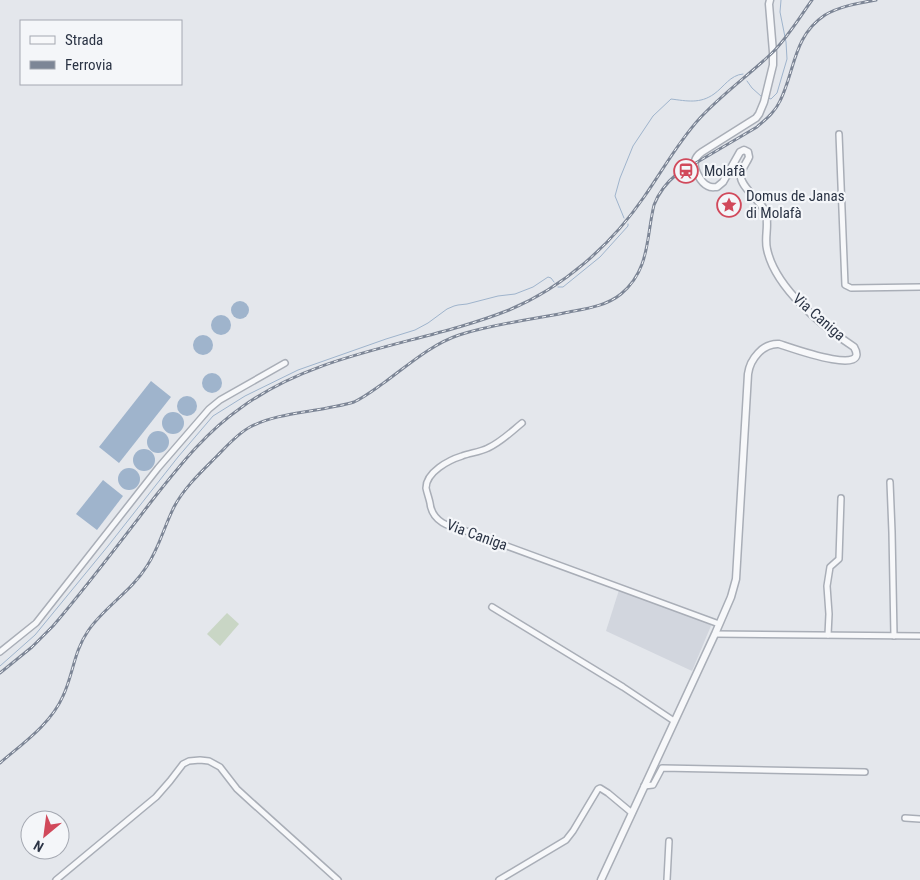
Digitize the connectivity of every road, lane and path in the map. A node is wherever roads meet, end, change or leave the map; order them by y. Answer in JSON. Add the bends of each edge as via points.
{"nodes":[{"id":1,"x":770,"y":0,"type":"edge"},
{"id":2,"x":839,"y":134,"type":"dead end"},
{"id":3,"x":920,"y":287,"type":"edge"},
{"id":4,"x":285,"y":364,"type":"dead end"},
{"id":5,"x":522,"y":423,"type":"dead end"},
{"id":6,"x":890,"y":482,"type":"dead end"},
{"id":7,"x":841,"y":498,"type":"dead end"},
{"id":8,"x":492,"y":607,"type":"dead end"},
{"id":9,"x":719,"y":624,"type":"junction"},
{"id":10,"x":715,"y":634,"type":"junction"},
{"id":11,"x":828,"y":635,"type":"junction"},
{"id":12,"x":894,"y":636,"type":"junction"},
{"id":13,"x":920,"y":636,"type":"edge"},
{"id":14,"x":0,"y":652,"type":"edge"},
{"id":15,"x":674,"y":721,"type":"junction"},
{"id":16,"x":865,"y":772,"type":"dead end"},
{"id":17,"x":644,"y":786,"type":"junction"},
{"id":18,"x":632,"y":812,"type":"junction"},
{"id":19,"x":904,"y":818,"type":"dead end"},
{"id":20,"x":920,"y":819,"type":"edge"},
{"id":21,"x":669,"y":841,"type":"dead end"},
{"id":22,"x":56,"y":880,"type":"edge"},
{"id":23,"x":338,"y":880,"type":"edge"},
{"id":24,"x":499,"y":880,"type":"edge"},
{"id":25,"x":601,"y":880,"type":"edge"},
{"id":26,"x":667,"y":880,"type":"edge"}],
"edges":[{"from":1,"to":9,"type":"street","name":"Via Caniga","via":[[774,65],[760,114],[708,147],[694,164],[706,184],[716,187],[740,152],[748,152],[741,178],[765,211],[766,248],[775,271],[792,294],[832,332],[854,347],[856,354],[852,360],[838,360],[775,343],[768,345],[751,363],[736,579]]},
{"from":2,"to":3,"type":"street","via":[[845,285],[851,288]]},
{"from":4,"to":14,"type":"street","via":[[220,400],[204,413],[36,623]]},
{"from":5,"to":9,"type":"street","name":"Via Caniga","via":[[489,448],[453,460],[432,474],[426,487],[430,506],[438,520]]},
{"from":6,"to":12,"type":"street"},
{"from":7,"to":11,"type":"street","via":[[839,559],[830,567],[827,586]]},
{"from":8,"to":15,"type":"street"},
{"from":9,"to":10,"type":"street","name":"Via Caniga"},
{"from":10,"to":11,"type":"street"},
{"from":10,"to":15,"type":"street","name":"Via Caniga"},
{"from":11,"to":12,"type":"street"},
{"from":12,"to":13,"type":"street"},
{"from":15,"to":17,"type":"street","name":"Via Caniga"},
{"from":16,"to":17,"type":"street","via":[[662,768],[653,785]]},
{"from":17,"to":18,"type":"street","name":"Via Caniga"},
{"from":18,"to":24,"type":"street","via":[[608,792],[598,789],[566,840]]},
{"from":18,"to":25,"type":"street","name":"Via Caniga"},
{"from":19,"to":20,"type":"street"},
{"from":21,"to":26,"type":"street"},
{"from":22,"to":23,"type":"street","via":[[156,797],[183,764],[200,760],[220,767],[249,800]]}]}
